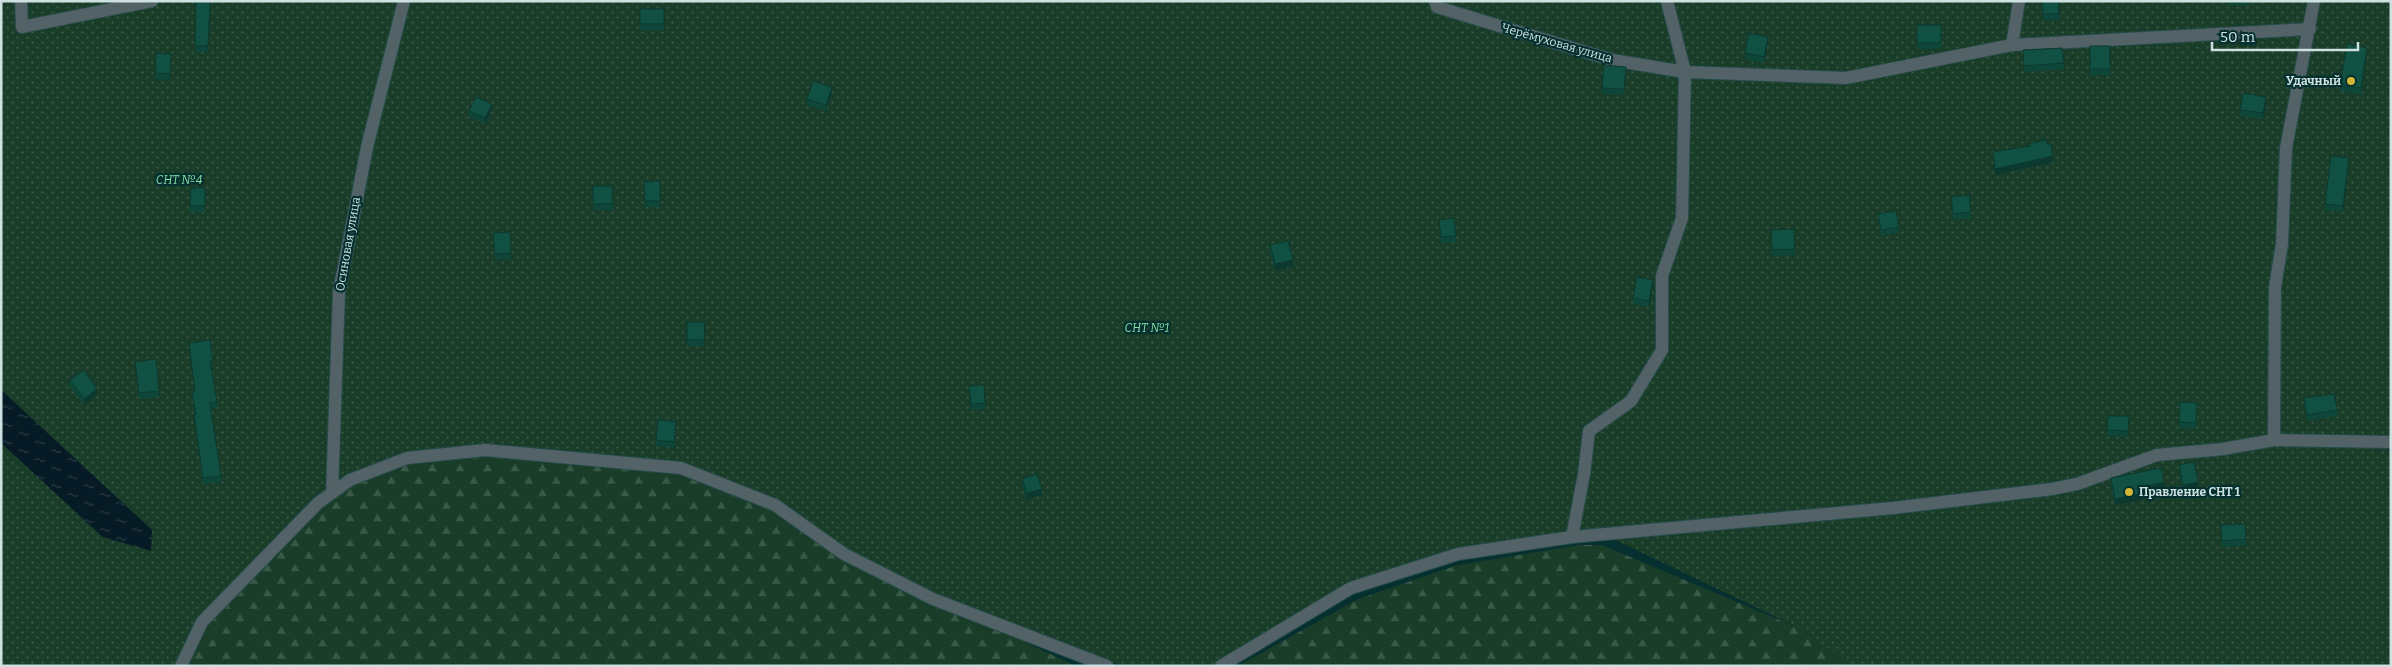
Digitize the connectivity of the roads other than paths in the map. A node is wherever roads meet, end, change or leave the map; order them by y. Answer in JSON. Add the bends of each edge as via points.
{"nodes":[{"id":1,"x":21,"y":1,"type":"edge"},
{"id":2,"x":152,"y":1,"type":"edge"},
{"id":3,"x":404,"y":1,"type":"edge"},
{"id":4,"x":1435,"y":1,"type":"edge"},
{"id":5,"x":1667,"y":1,"type":"edge"},
{"id":6,"x":2019,"y":1,"type":"edge"},
{"id":7,"x":2314,"y":1,"type":"edge"},
{"id":8,"x":2310,"y":28,"type":"junction"},
{"id":9,"x":2012,"y":45,"type":"junction"},
{"id":10,"x":1685,"y":72,"type":"junction"},
{"id":11,"x":2274,"y":440,"type":"junction"},
{"id":12,"x":2391,"y":442,"type":"edge"},
{"id":13,"x":332,"y":493,"type":"junction"},
{"id":14,"x":1572,"y":536,"type":"junction"},
{"id":15,"x":181,"y":666,"type":"edge"},
{"id":16,"x":1106,"y":666,"type":"edge"},
{"id":17,"x":1221,"y":666,"type":"edge"}],
"edges":[{"from":1,"to":2,"type":"street","via":[[22,27]]},
{"from":3,"to":13,"type":"street","name":"Осиновая улица","via":[[366,147],[339,292]]},
{"from":4,"to":10,"type":"street","name":"Черёмуховая улица","via":[[1436,7],[1612,60]]},
{"from":5,"to":10,"type":"street"},
{"from":6,"to":9,"type":"street"},
{"from":7,"to":8,"type":"street"},
{"from":8,"to":9,"type":"street"},
{"from":8,"to":11,"type":"street","via":[[2286,148],[2282,244],[2275,286]]},
{"from":9,"to":10,"type":"street","via":[[1846,78]]},
{"from":10,"to":14,"type":"street","via":[[1682,218],[1662,276],[1662,350],[1631,401],[1589,432]]},
{"from":11,"to":12,"type":"street"},
{"from":11,"to":14,"type":"street","via":[[2157,455],[2052,490],[1893,508]]},
{"from":13,"to":15,"type":"street","via":[[318,503],[202,622]]},
{"from":13,"to":16,"type":"street","via":[[350,480],[407,458],[485,450],[681,468],[775,505],[844,554],[933,599]]},
{"from":14,"to":17,"type":"street","via":[[1458,554],[1351,588]]}]}
